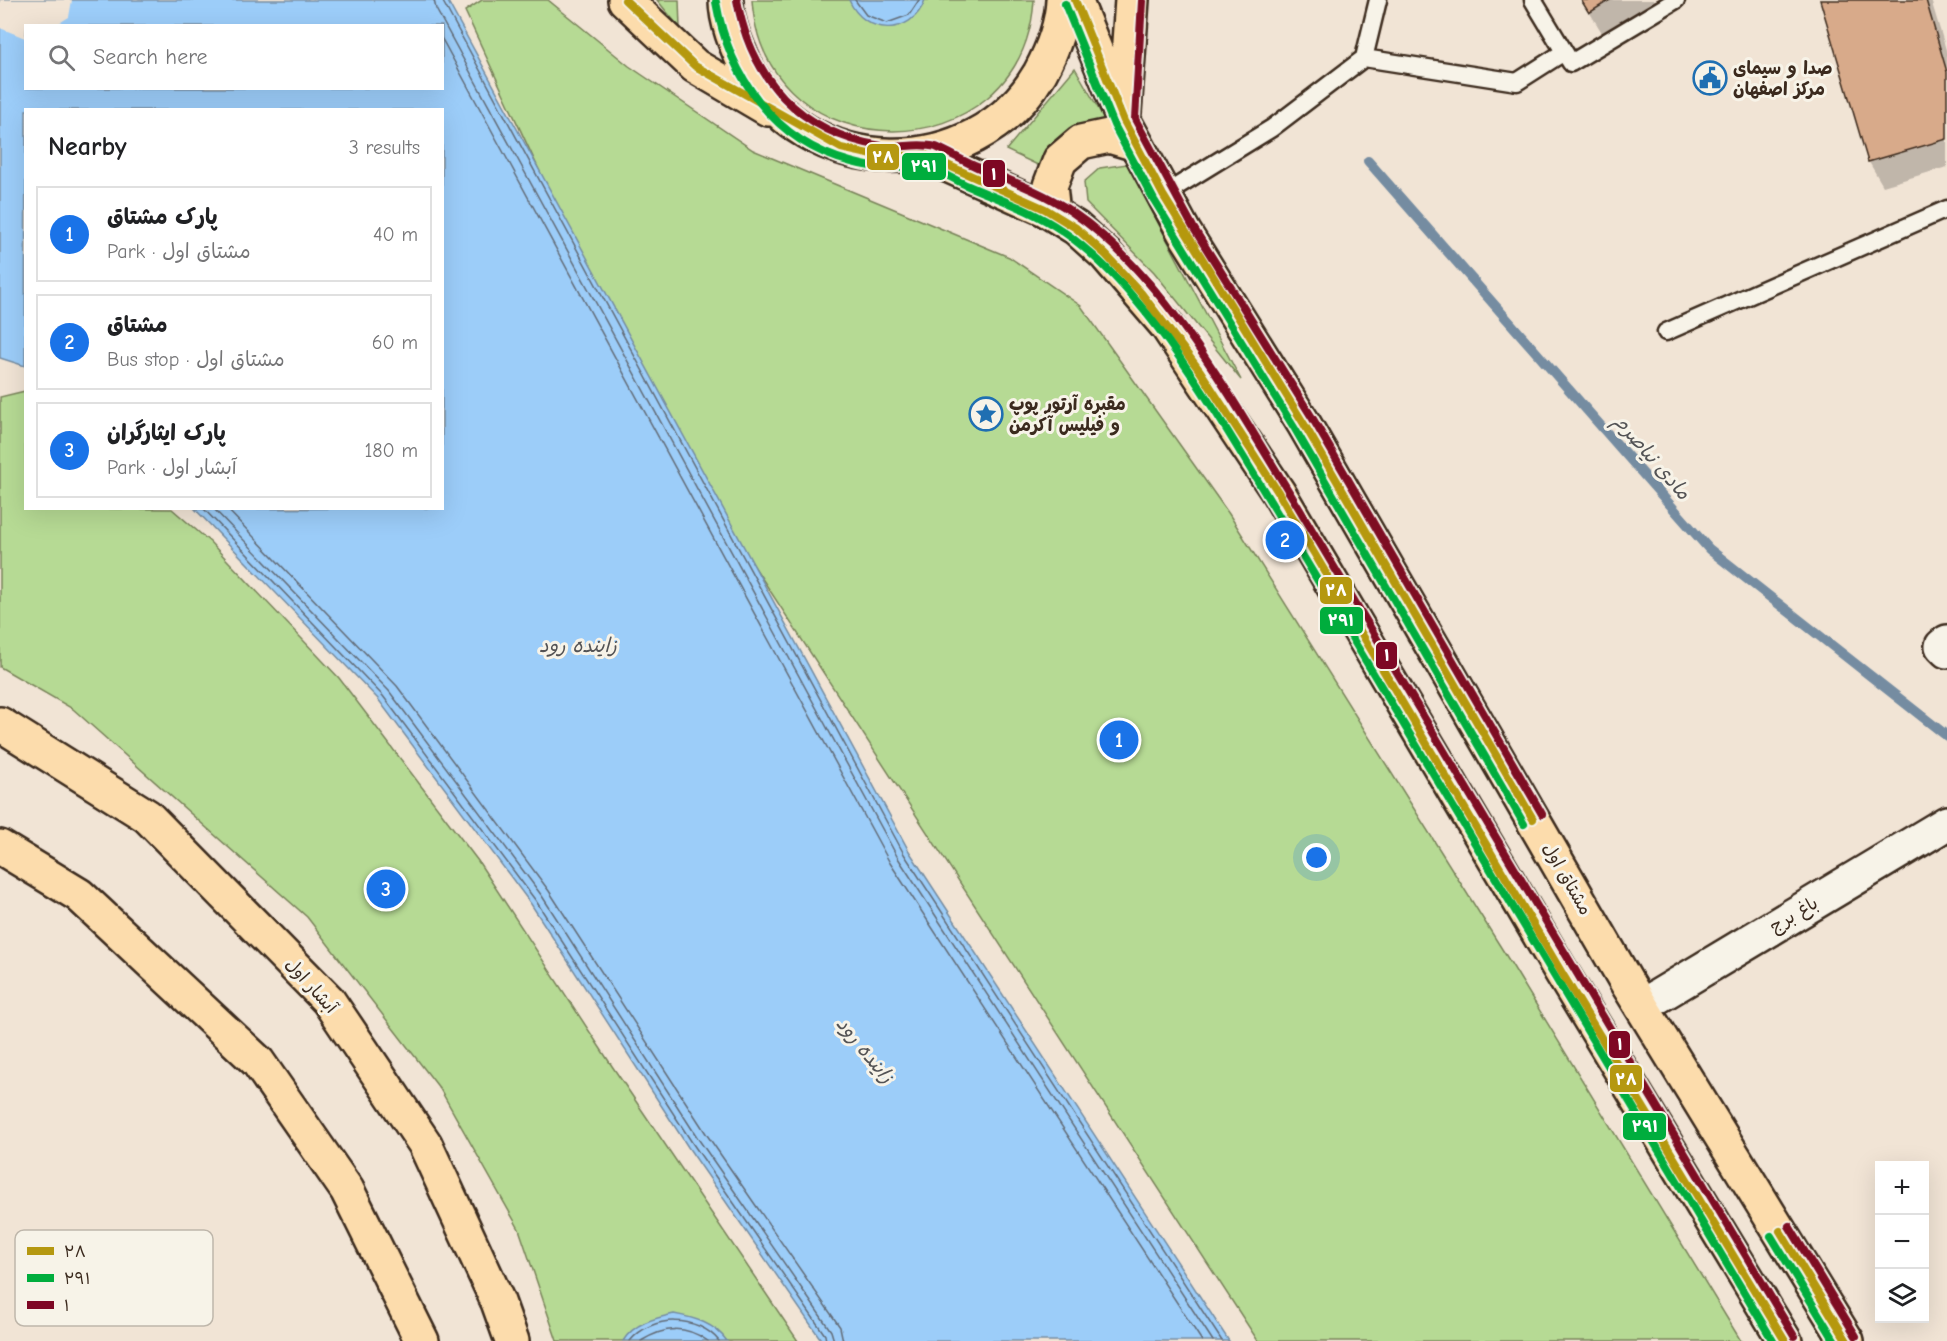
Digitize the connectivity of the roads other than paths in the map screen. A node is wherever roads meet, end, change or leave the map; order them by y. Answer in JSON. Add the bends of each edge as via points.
{"nodes":[{"id":1,"x":625,"y":0,"type":"edge"},
{"id":2,"x":726,"y":0,"type":"edge"},
{"id":3,"x":1063,"y":0,"type":"edge"},
{"id":4,"x":1075,"y":0,"type":"edge"},
{"id":5,"x":1132,"y":0,"type":"edge"},
{"id":6,"x":1378,"y":0,"type":"edge"},
{"id":7,"x":1533,"y":0,"type":"edge"},
{"id":8,"x":1676,"y":0,"type":"edge"},
{"id":9,"x":1564,"y":52,"type":"junction"},
{"id":10,"x":1364,"y":58,"type":"junction"},
{"id":11,"x":803,"y":129,"type":"junction"},
{"id":12,"x":1130,"y":133,"type":"junction"},
{"id":13,"x":925,"y":154,"type":"junction"},
{"id":14,"x":1164,"y":195,"type":"junction"},
{"id":15,"x":1947,"y":209,"type":"edge"},
{"id":16,"x":1053,"y":214,"type":"junction"},
{"id":17,"x":1666,"y":332,"type":"dead end"},
{"id":18,"x":1947,"y":642,"type":"edge"},
{"id":19,"x":1947,"y":651,"type":"edge"},
{"id":20,"x":0,"y":724,"type":"edge"},
{"id":21,"x":1947,"y":823,"type":"edge"},
{"id":22,"x":0,"y":847,"type":"edge"},
{"id":23,"x":1642,"y":1006,"type":"junction"},
{"id":24,"x":422,"y":1341,"type":"edge"},
{"id":25,"x":512,"y":1341,"type":"edge"},
{"id":26,"x":1785,"y":1341,"type":"edge"},
{"id":27,"x":1847,"y":1341,"type":"edge"}],
"edges":[{"from":1,"to":11,"type":"main road","via":[[695,66]]},
{"from":2,"to":11,"type":"main road","via":[[734,42],[751,76],[774,106]]},
{"from":3,"to":13,"type":"main road","via":[[1051,53],[1030,90],[992,126],[965,142]]},
{"from":4,"to":12,"type":"main road","name":"مشتاق اول"},
{"from":5,"to":12,"type":"main road"},
{"from":6,"to":10,"type":"lane"},
{"from":7,"to":9,"type":"lane"},
{"from":8,"to":9,"type":"lane","via":[[1571,63]]},
{"from":9,"to":10,"type":"lane","via":[[1517,82]]},
{"from":10,"to":14,"type":"lane","via":[[1272,128]]},
{"from":11,"to":13,"type":"main road","via":[[841,148],[882,157]]},
{"from":12,"to":14,"type":"main road","name":"مشتاق اول"},
{"from":12,"to":16,"type":"main road","via":[[1081,142],[1060,160],[1050,186]]},
{"from":13,"to":16,"type":"main road"},
{"from":14,"to":23,"type":"main road","name":"مشتاق اول","via":[[1304,424]]},
{"from":15,"to":17,"type":"lane"},
{"from":16,"to":26,"type":"main road","via":[[1077,228],[1099,248],[1141,293],[1200,371],[1272,482]]},
{"from":18,"to":19,"type":"street","via":[[1942,646]]},
{"from":20,"to":25,"type":"main road","name":"آبشار اول","via":[[147,816],[328,1000],[425,1144]]},
{"from":21,"to":23,"type":"street","name":"باغ برج"},
{"from":22,"to":24,"type":"main road","via":[[79,896],[258,1062],[346,1190]]},
{"from":23,"to":27,"type":"main road","name":"مشتاق اول"}]}
